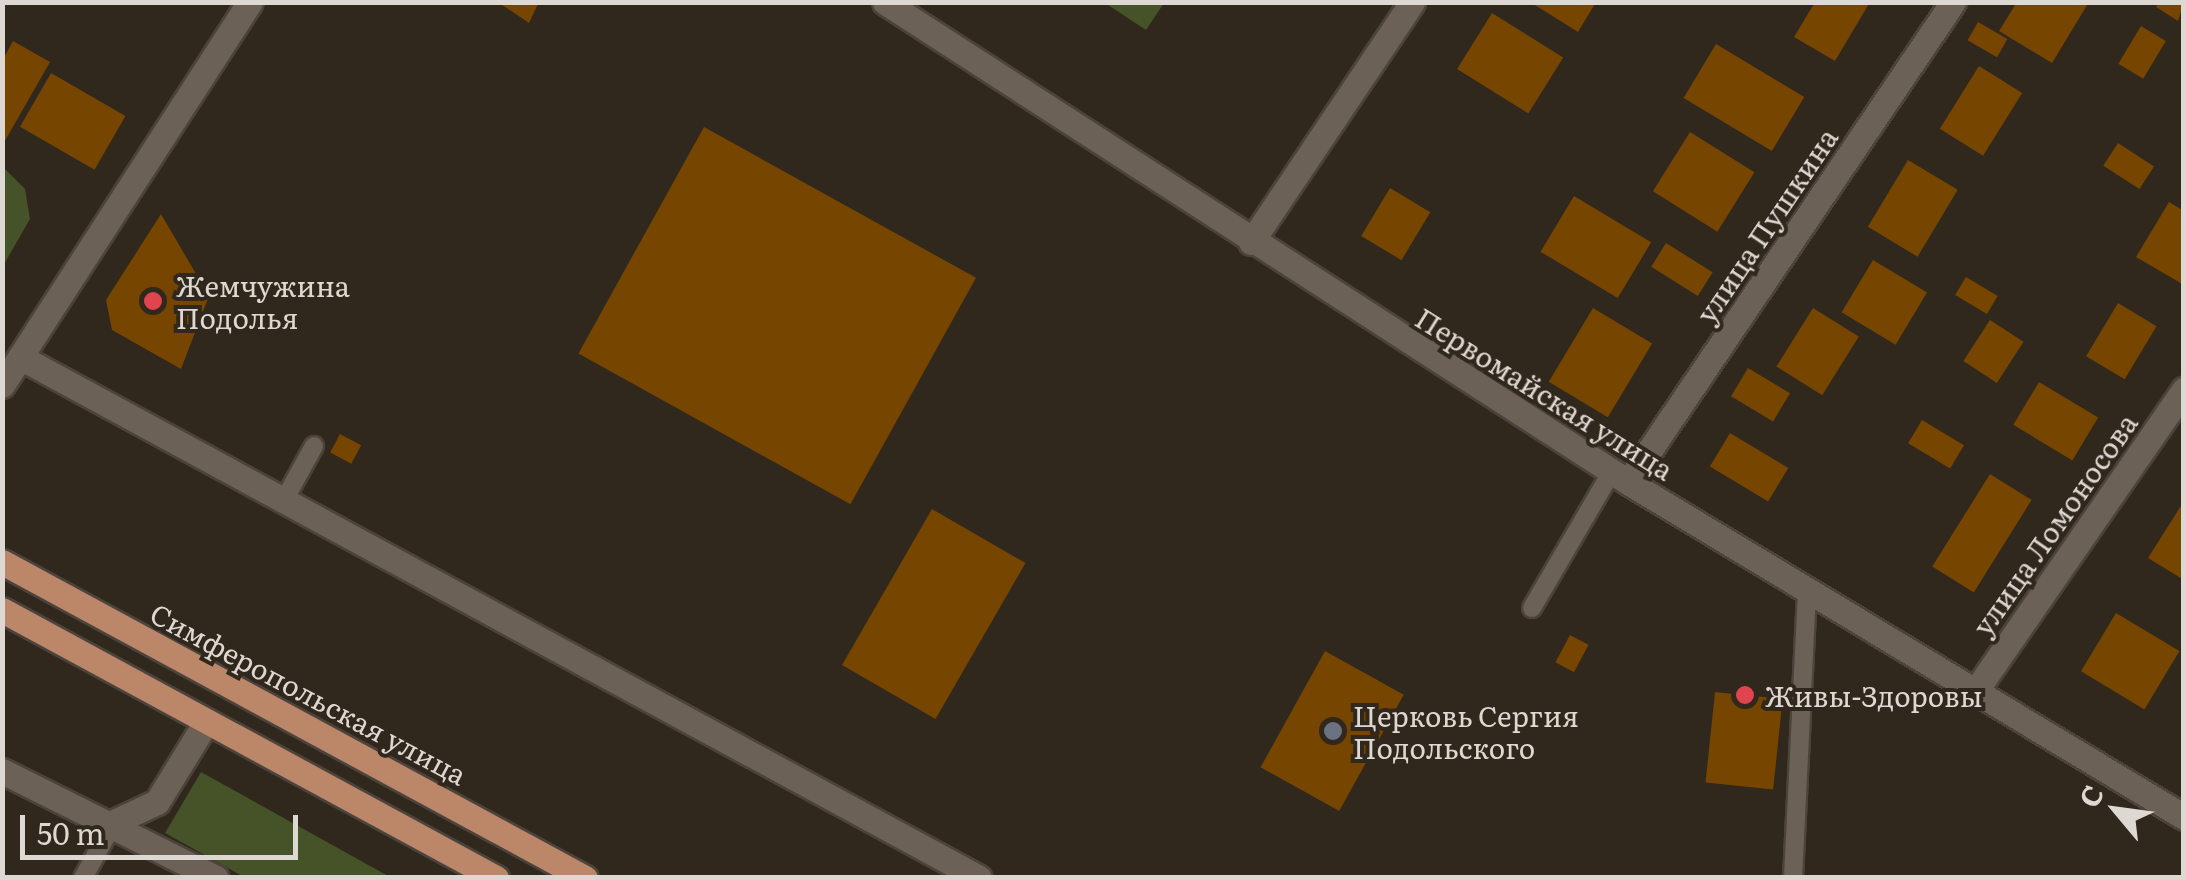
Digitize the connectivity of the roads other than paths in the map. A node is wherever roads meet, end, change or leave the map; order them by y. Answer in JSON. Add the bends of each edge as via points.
{"nodes":[{"id":1,"x":250,"y":2,"type":"edge"},
{"id":2,"x":885,"y":2,"type":"edge"},
{"id":3,"x":1412,"y":2,"type":"edge"},
{"id":4,"x":1953,"y":2,"type":"edge"},
{"id":5,"x":1252,"y":242,"type":"junction"},
{"id":6,"x":20,"y":357,"type":"junction"},
{"id":7,"x":2,"y":386,"type":"edge"},
{"id":8,"x":2184,"y":390,"type":"edge"},
{"id":9,"x":314,"y":446,"type":"dead end"},
{"id":10,"x":1620,"y":477,"type":"junction"},
{"id":11,"x":283,"y":502,"type":"junction"},
{"id":12,"x":2,"y":562,"type":"edge"},
{"id":13,"x":1808,"y":590,"type":"junction"},
{"id":14,"x":1532,"y":608,"type":"dead end"},
{"id":15,"x":2,"y":610,"type":"edge"},
{"id":16,"x":1974,"y":692,"type":"junction"},
{"id":17,"x":206,"y":722,"type":"junction"},
{"id":18,"x":2,"y":770,"type":"edge"},
{"id":19,"x":2184,"y":817,"type":"edge"},
{"id":20,"x":114,"y":822,"type":"junction"},
{"id":21,"x":83,"y":878,"type":"edge"},
{"id":22,"x":216,"y":878,"type":"edge"},
{"id":23,"x":496,"y":878,"type":"edge"},
{"id":24,"x":585,"y":878,"type":"edge"},
{"id":25,"x":979,"y":878,"type":"edge"},
{"id":26,"x":1793,"y":878,"type":"edge"}],
"edges":[{"from":1,"to":6,"type":"street"},
{"from":2,"to":5,"type":"street","name":"Первомайская улица"},
{"from":3,"to":5,"type":"street"},
{"from":4,"to":10,"type":"street","name":"улица Пушкина"},
{"from":5,"to":10,"type":"street","name":"Первомайская улица"},
{"from":6,"to":7,"type":"street"},
{"from":6,"to":11,"type":"street"},
{"from":8,"to":16,"type":"street","name":"улица Ломоносова"},
{"from":9,"to":11,"type":"lane"},
{"from":10,"to":13,"type":"street","name":"Первомайская улица"},
{"from":10,"to":14,"type":"lane"},
{"from":11,"to":25,"type":"street"},
{"from":12,"to":24,"type":"main road","name":"Симферопольская улица"},
{"from":13,"to":16,"type":"street","name":"Первомайская улица"},
{"from":13,"to":26,"type":"lane"},
{"from":15,"to":17,"type":"main road"},
{"from":16,"to":19,"type":"street","name":"Первомайская улица"},
{"from":17,"to":20,"type":"street","via":[[157,802]]},
{"from":17,"to":23,"type":"main road"},
{"from":18,"to":20,"type":"street"},
{"from":20,"to":21,"type":"lane"},
{"from":20,"to":22,"type":"street"}]}
